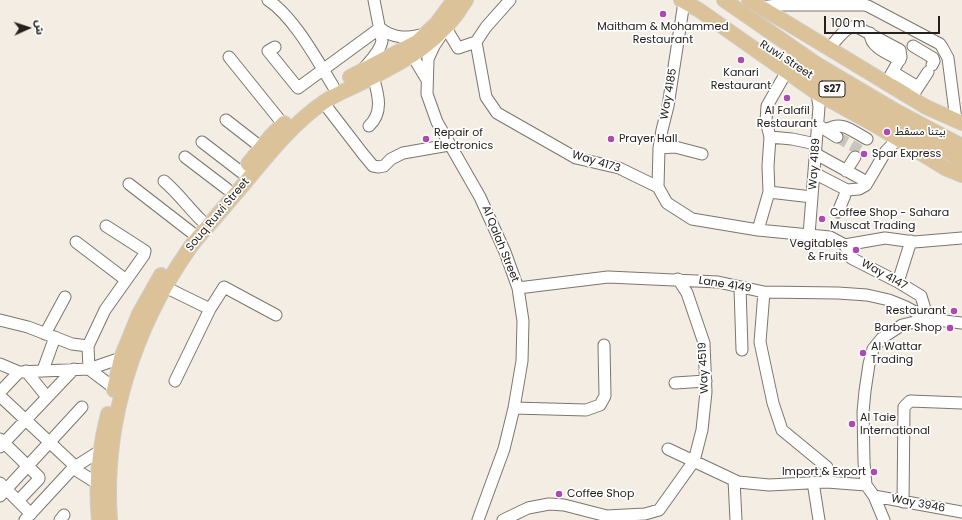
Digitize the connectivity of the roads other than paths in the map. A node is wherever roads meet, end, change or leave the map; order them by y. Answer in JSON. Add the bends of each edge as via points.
{"nodes":[{"id":1,"x":268,"y":0,"type":"edge"},
{"id":2,"x":374,"y":0,"type":"edge"},
{"id":3,"x":454,"y":0,"type":"edge"},
{"id":4,"x":466,"y":0,"type":"edge"},
{"id":5,"x":510,"y":0,"type":"edge"},
{"id":6,"x":724,"y":0,"type":"edge"},
{"id":7,"x":693,"y":2,"type":"edge"},
{"id":8,"x":785,"y":2,"type":"edge"},
{"id":9,"x":755,"y":4,"type":"edge"},
{"id":10,"x":380,"y":28,"type":"junction"},
{"id":11,"x":446,"y":28,"type":"junction"},
{"id":12,"x":870,"y":33,"type":"junction"},
{"id":13,"x":425,"y":34,"type":"junction"},
{"id":14,"x":476,"y":42,"type":"junction"},
{"id":15,"x":275,"y":47,"type":"dead end"},
{"id":16,"x":895,"y":47,"type":"junction"},
{"id":17,"x":832,"y":51,"type":"junction"},
{"id":18,"x":412,"y":55,"type":"junction"},
{"id":19,"x":229,"y":57,"type":"dead end"},
{"id":20,"x":900,"y":60,"type":"junction"},
{"id":21,"x":858,"y":61,"type":"dead end"},
{"id":22,"x":323,"y":70,"type":"junction"},
{"id":23,"x":786,"y":71,"type":"junction"},
{"id":24,"x":366,"y":74,"type":"junction"},
{"id":25,"x":889,"y":75,"type":"junction"},
{"id":26,"x":427,"y":80,"type":"junction"},
{"id":27,"x":951,"y":85,"type":"junction"},
{"id":28,"x":333,"y":86,"type":"junction"},
{"id":29,"x":898,"y":90,"type":"junction"},
{"id":30,"x":915,"y":92,"type":"junction"},
{"id":31,"x":962,"y":92,"type":"edge"},
{"id":32,"x":818,"y":93,"type":"junction"},
{"id":33,"x":324,"y":102,"type":"junction"},
{"id":34,"x":226,"y":120,"type":"dead end"},
{"id":35,"x":283,"y":124,"type":"junction"},
{"id":36,"x":960,"y":124,"type":"edge"},
{"id":37,"x":875,"y":125,"type":"junction"},
{"id":38,"x":369,"y":126,"type":"dead end"},
{"id":39,"x":822,"y":128,"type":"junction"},
{"id":40,"x":770,"y":137,"type":"junction"},
{"id":41,"x":837,"y":137,"type":"tunnel mouth"},
{"id":42,"x":202,"y":142,"type":"dead end"},
{"id":43,"x":902,"y":142,"type":"junction"},
{"id":44,"x":449,"y":145,"type":"junction"},
{"id":45,"x":962,"y":146,"type":"edge"},
{"id":46,"x":262,"y":148,"type":"junction"},
{"id":47,"x":659,"y":148,"type":"junction"},
{"id":48,"x":816,"y":149,"type":"junction"},
{"id":49,"x":702,"y":154,"type":"dead end"},
{"id":50,"x":855,"y":157,"type":"dead end"},
{"id":51,"x":185,"y":158,"type":"dead end"},
{"id":52,"x":962,"y":160,"type":"edge"},
{"id":53,"x":962,"y":166,"type":"edge"},
{"id":54,"x":846,"y":171,"type":"junction"},
{"id":55,"x":241,"y":172,"type":"junction"},
{"id":56,"x":814,"y":173,"type":"junction"},
{"id":57,"x":962,"y":175,"type":"edge"},
{"id":58,"x":164,"y":181,"type":"dead end"},
{"id":59,"x":867,"y":182,"type":"junction"},
{"id":60,"x":129,"y":184,"type":"dead end"},
{"id":61,"x":658,"y":186,"type":"junction"},
{"id":62,"x":227,"y":189,"type":"junction"},
{"id":63,"x":847,"y":190,"type":"junction"},
{"id":64,"x":769,"y":192,"type":"junction"},
{"id":65,"x":812,"y":197,"type":"junction"},
{"id":66,"x":838,"y":212,"type":"dead end"},
{"id":67,"x":201,"y":220,"type":"junction"},
{"id":68,"x":106,"y":226,"type":"dead end"},
{"id":69,"x":758,"y":230,"type":"junction"},
{"id":70,"x":191,"y":232,"type":"junction"},
{"id":71,"x":809,"y":235,"type":"junction"},
{"id":72,"x":962,"y":238,"type":"edge"},
{"id":73,"x":911,"y":241,"type":"junction"},
{"id":74,"x":76,"y":242,"type":"dead end"},
{"id":75,"x":845,"y":245,"type":"junction"},
{"id":76,"x":678,"y":279,"type":"junction"},
{"id":77,"x":126,"y":280,"type":"junction"},
{"id":78,"x":898,"y":282,"type":"junction"},
{"id":79,"x":165,"y":287,"type":"junction"},
{"id":80,"x":740,"y":287,"type":"junction"},
{"id":81,"x":518,"y":288,"type":"junction"},
{"id":82,"x":764,"y":292,"type":"junction"},
{"id":83,"x":65,"y":297,"type":"dead end"},
{"id":84,"x":210,"y":309,"type":"junction"},
{"id":85,"x":276,"y":315,"type":"dead end"},
{"id":86,"x":928,"y":319,"type":"junction"},
{"id":87,"x":0,"y":320,"type":"edge"},
{"id":88,"x":962,"y":324,"type":"edge"},
{"id":89,"x":50,"y":336,"type":"junction"},
{"id":90,"x":604,"y":345,"type":"dead end"},
{"id":91,"x":88,"y":346,"type":"junction"},
{"id":92,"x":742,"y":350,"type":"dead end"},
{"id":93,"x":121,"y":358,"type":"junction"},
{"id":94,"x":0,"y":364,"type":"edge"},
{"id":95,"x":74,"y":369,"type":"junction"},
{"id":96,"x":89,"y":369,"type":"junction"},
{"id":97,"x":43,"y":370,"type":"junction"},
{"id":98,"x":22,"y":371,"type":"junction"},
{"id":99,"x":175,"y":381,"type":"dead end"},
{"id":100,"x":706,"y":382,"type":"junction"},
{"id":101,"x":675,"y":384,"type":"dead end"},
{"id":102,"x":114,"y":388,"type":"junction"},
{"id":103,"x":0,"y":392,"type":"edge"},
{"id":104,"x":0,"y":396,"type":"edge"},
{"id":105,"x":47,"y":397,"type":"junction"},
{"id":106,"x":962,"y":403,"type":"edge"},
{"id":107,"x":82,"y":407,"type":"dead end"},
{"id":108,"x":514,"y":408,"type":"junction"},
{"id":109,"x":26,"y":420,"type":"junction"},
{"id":110,"x":50,"y":442,"type":"junction"},
{"id":111,"x":1,"y":443,"type":"edge"},
{"id":112,"x":668,"y":449,"type":"dead end"},
{"id":113,"x":100,"y":451,"type":"junction"},
{"id":114,"x":694,"y":461,"type":"junction"},
{"id":115,"x":29,"y":466,"type":"junction"},
{"id":116,"x":74,"y":468,"type":"junction"},
{"id":117,"x":734,"y":480,"type":"junction"},
{"id":118,"x":813,"y":482,"type":"junction"},
{"id":119,"x":826,"y":482,"type":"junction"},
{"id":120,"x":98,"y":484,"type":"junction"},
{"id":121,"x":866,"y":485,"type":"junction"},
{"id":122,"x":2,"y":490,"type":"edge"},
{"id":123,"x":874,"y":496,"type":"junction"},
{"id":124,"x":18,"y":501,"type":"junction"},
{"id":125,"x":903,"y":502,"type":"junction"},
{"id":126,"x":528,"y":508,"type":"junction"},
{"id":127,"x":962,"y":512,"type":"edge"},
{"id":128,"x":658,"y":515,"type":"edge"},
{"id":129,"x":97,"y":516,"type":"edge"},
{"id":130,"x":28,"y":517,"type":"edge"},
{"id":131,"x":110,"y":520,"type":"edge"},
{"id":132,"x":478,"y":520,"type":"edge"},
{"id":133,"x":503,"y":520,"type":"edge"},
{"id":134,"x":530,"y":520,"type":"edge"},
{"id":135,"x":736,"y":520,"type":"edge"},
{"id":136,"x":819,"y":520,"type":"edge"},
{"id":137,"x":884,"y":520,"type":"edge"}],
"edges":[{"from":1,"to":22,"type":"street","via":[[295,27]]},
{"from":2,"to":10,"type":"street"},
{"from":3,"to":13,"type":"main road","name":"Souq Ruwi Street"},
{"from":4,"to":11,"type":"main road","name":"Souq Ruwi Street"},
{"from":5,"to":14,"type":"street","via":[[486,26]]},
{"from":6,"to":45,"type":"main road","name":"Ruwi Street","number":"S27","via":[[818,65]]},
{"from":7,"to":23,"type":"main road","via":[[699,10]]},
{"from":7,"to":47,"type":"street","name":"Way 4185"},
{"from":7,"to":52,"type":"main road","name":"Ruwi Street","number":"S27","via":[[811,76]]},
{"from":8,"to":9,"type":"street"},
{"from":8,"to":27,"type":"street","via":[[868,6],[940,44],[948,58]]},
{"from":9,"to":17,"type":"main road"},
{"from":10,"to":13,"type":"street","via":[[394,37]]},
{"from":10,"to":22,"type":"street"},
{"from":10,"to":24,"type":"street","via":[[381,46]]},
{"from":11,"to":14,"type":"street","via":[[458,48]]},
{"from":11,"to":18,"type":"main road","name":"Souq Ruwi Street"},
{"from":11,"to":26,"type":"street","name":"Al Qalah Street","via":[[428,59]]},
{"from":12,"to":16,"type":"street"},
{"from":12,"to":17,"type":"street","via":[[857,27],[849,28]]},
{"from":12,"to":20,"type":"street","via":[[870,40],[874,45]]},
{"from":13,"to":24,"type":"main road","name":"Souq Ruwi Street","via":[[417,42]]},
{"from":14,"to":61,"type":"street","name":"Way 4173","via":[[486,97],[497,113],[576,158],[619,168]]},
{"from":15,"to":22,"type":"street","via":[[268,51],[298,88]]},
{"from":16,"to":20,"type":"street","via":[[901,52]]},
{"from":16,"to":30,"type":"street","via":[[910,46],[933,58],[934,61]]},
{"from":17,"to":21,"type":"street","via":[[843,53]]},
{"from":17,"to":29,"type":"main road"},
{"from":18,"to":24,"type":"main road","name":"Souq Ruwi Street"},
{"from":18,"to":26,"type":"street"},
{"from":19,"to":35,"type":"street"},
{"from":20,"to":25,"type":"street"},
{"from":22,"to":28,"type":"street"},
{"from":23,"to":32,"type":"main road"},
{"from":23,"to":40,"type":"street","via":[[767,106],[766,121]]},
{"from":24,"to":28,"type":"main road","name":"Souq Ruwi Street"},
{"from":24,"to":33,"type":"main road","name":"Souq Ruwi Street"},
{"from":24,"to":38,"type":"street","via":[[377,91],[379,107],[377,117]]},
{"from":25,"to":29,"type":"street","via":[[896,82]]},
{"from":25,"to":30,"type":"street"},
{"from":26,"to":44,"type":"street","name":"Al Qalah Street","via":[[427,94]]},
{"from":27,"to":31,"type":"street"},
{"from":27,"to":36,"type":"street"},
{"from":28,"to":35,"type":"main road","name":"Souq Ruwi Street","via":[[304,105]]},
{"from":29,"to":30,"type":"main road"},
{"from":30,"to":36,"type":"main road","via":[[926,107]]},
{"from":32,"to":37,"type":"main road"},
{"from":32,"to":39,"type":"street","name":"Way 4189"},
{"from":33,"to":44,"type":"street","via":[[373,166],[384,166],[403,153]]},
{"from":33,"to":79,"type":"main road","name":"Souq Ruwi Street","via":[[304,117],[277,145],[189,248]]},
{"from":34,"to":46,"type":"street"},
{"from":35,"to":46,"type":"main road","name":"Souq Ruwi Street"},
{"from":37,"to":39,"type":"street","via":[[865,141],[842,126]]},
{"from":37,"to":43,"type":"main road"},
{"from":39,"to":41,"type":"street"},
{"from":39,"to":48,"type":"street","name":"Way 4189"},
{"from":40,"to":48,"type":"street","via":[[792,139]]},
{"from":40,"to":64,"type":"street"},
{"from":42,"to":55,"type":"street"},
{"from":43,"to":53,"type":"main road"},
{"from":43,"to":57,"type":"main road","via":[[945,168]]},
{"from":43,"to":59,"type":"street","via":[[886,151]]},
{"from":44,"to":81,"type":"street","name":"Al Qalah Street","via":[[480,197]]},
{"from":46,"to":55,"type":"main road","name":"Souq Ruwi Street"},
{"from":47,"to":49,"type":"street","via":[[675,147]]},
{"from":47,"to":61,"type":"street","name":"Way 4185"},
{"from":48,"to":54,"type":"street"},
{"from":48,"to":56,"type":"street","name":"Way 4189"},
{"from":50,"to":54,"type":"street"},
{"from":51,"to":62,"type":"street"},
{"from":54,"to":59,"type":"street"},
{"from":55,"to":62,"type":"main road","name":"Souq Ruwi Street"},
{"from":56,"to":63,"type":"street"},
{"from":56,"to":65,"type":"street","name":"Way 4189"},
{"from":58,"to":67,"type":"street","via":[[181,196],[185,204]]},
{"from":59,"to":63,"type":"street","via":[[859,189]]},
{"from":60,"to":70,"type":"street"},
{"from":61,"to":69,"type":"street","via":[[667,203],[692,219]]},
{"from":62,"to":67,"type":"main road","name":"Souq Ruwi Street"},
{"from":63,"to":66,"type":"street"},
{"from":64,"to":65,"type":"street"},
{"from":64,"to":69,"type":"street"},
{"from":65,"to":71,"type":"street","name":"Way 4189"},
{"from":67,"to":70,"type":"main road","name":"Souq Ruwi Street"},
{"from":68,"to":77,"type":"street","via":[[145,251]]},
{"from":69,"to":71,"type":"street","name":"Way 4147"},
{"from":70,"to":93,"type":"main road","name":"Souq Ruwi Street","via":[[166,266],[138,314]]},
{"from":71,"to":75,"type":"street","name":"Way 4147","via":[[830,237]]},
{"from":72,"to":73,"type":"street"},
{"from":73,"to":75,"type":"street","via":[[885,238]]},
{"from":73,"to":78,"type":"street"},
{"from":74,"to":77,"type":"street"},
{"from":75,"to":78,"type":"street","name":"Way 4147","via":[[851,258]]},
{"from":76,"to":80,"type":"street","name":"Lane 4149","via":[[718,282]]},
{"from":76,"to":81,"type":"street","name":"Lane 4149","via":[[608,277]]},
{"from":76,"to":100,"type":"street","name":"Way 4519","via":[[687,293],[704,343]]},
{"from":77,"to":91,"type":"street","via":[[105,310]]},
{"from":78,"to":86,"type":"street","name":"Way 4147","via":[[921,296]]},
{"from":79,"to":84,"type":"street"},
{"from":79,"to":131,"type":"main road","name":"Souq Ruwi Street","via":[[134,350],[112,434],[109,468]]},
{"from":80,"to":82,"type":"street","name":"Lane 4149"},
{"from":80,"to":92,"type":"street"},
{"from":81,"to":108,"type":"street","name":"Al Qalah Street","via":[[523,321],[522,361]]},
{"from":82,"to":86,"type":"street","name":"Lane 4149","via":[[867,295],[889,300]]},
{"from":82,"to":119,"type":"street","via":[[760,342],[775,410],[782,430],[826,467]]},
{"from":83,"to":89,"type":"street"},
{"from":84,"to":85,"type":"street","via":[[224,287]]},
{"from":84,"to":99,"type":"street"},
{"from":86,"to":88,"type":"street"},
{"from":86,"to":121,"type":"street","via":[[902,325],[882,338],[873,349],[864,412]]},
{"from":87,"to":89,"type":"street"},
{"from":89,"to":91,"type":"street","via":[[72,344]]},
{"from":89,"to":97,"type":"street"},
{"from":90,"to":108,"type":"street","via":[[605,396],[600,405],[586,410]]},
{"from":91,"to":96,"type":"street"},
{"from":93,"to":96,"type":"street"},
{"from":93,"to":102,"type":"main road","name":"Souq Ruwi Street"},
{"from":94,"to":98,"type":"street"},
{"from":95,"to":96,"type":"street"},
{"from":95,"to":97,"type":"street"},
{"from":95,"to":105,"type":"street"},
{"from":96,"to":102,"type":"street"},
{"from":97,"to":98,"type":"street"},
{"from":98,"to":103,"type":"street"},
{"from":98,"to":105,"type":"street"},
{"from":100,"to":101,"type":"street"},
{"from":100,"to":114,"type":"street","name":"Way 4519","via":[[702,430]]},
{"from":102,"to":113,"type":"main road","name":"Souq Ruwi Street"},
{"from":104,"to":109,"type":"street"},
{"from":105,"to":109,"type":"street"},
{"from":106,"to":125,"type":"street","via":[[910,401],[904,407]]},
{"from":107,"to":110,"type":"street"},
{"from":108,"to":132,"type":"street","name":"Al Qalah Street","via":[[504,449]]},
{"from":109,"to":110,"type":"street"},
{"from":109,"to":111,"type":"street"},
{"from":110,"to":115,"type":"street"},
{"from":110,"to":116,"type":"street"},
{"from":111,"to":115,"type":"street"},
{"from":112,"to":114,"type":"street"},
{"from":113,"to":116,"type":"street"},
{"from":113,"to":120,"type":"main road","name":"Souq Ruwi Street"},
{"from":114,"to":117,"type":"street"},
{"from":114,"to":128,"type":"street"},
{"from":115,"to":122,"type":"street"},
{"from":115,"to":124,"type":"street","via":[[40,478]]},
{"from":116,"to":120,"type":"street"},
{"from":116,"to":130,"type":"street"},
{"from":117,"to":118,"type":"street","via":[[769,485]]},
{"from":117,"to":135,"type":"street"},
{"from":118,"to":119,"type":"street"},
{"from":118,"to":136,"type":"street"},
{"from":119,"to":121,"type":"street"},
{"from":120,"to":129,"type":"main road","name":"Souq Ruwi Street"},
{"from":121,"to":123,"type":"street"},
{"from":122,"to":124,"type":"street"},
{"from":123,"to":125,"type":"street","name":"Way 3946"},
{"from":123,"to":137,"type":"street"},
{"from":124,"to":130,"type":"street"},
{"from":125,"to":127,"type":"street","name":"Way 3946"},
{"from":126,"to":128,"type":"street","via":[[549,504],[619,516]]},
{"from":126,"to":133,"type":"street"},
{"from":126,"to":134,"type":"street"}]}
